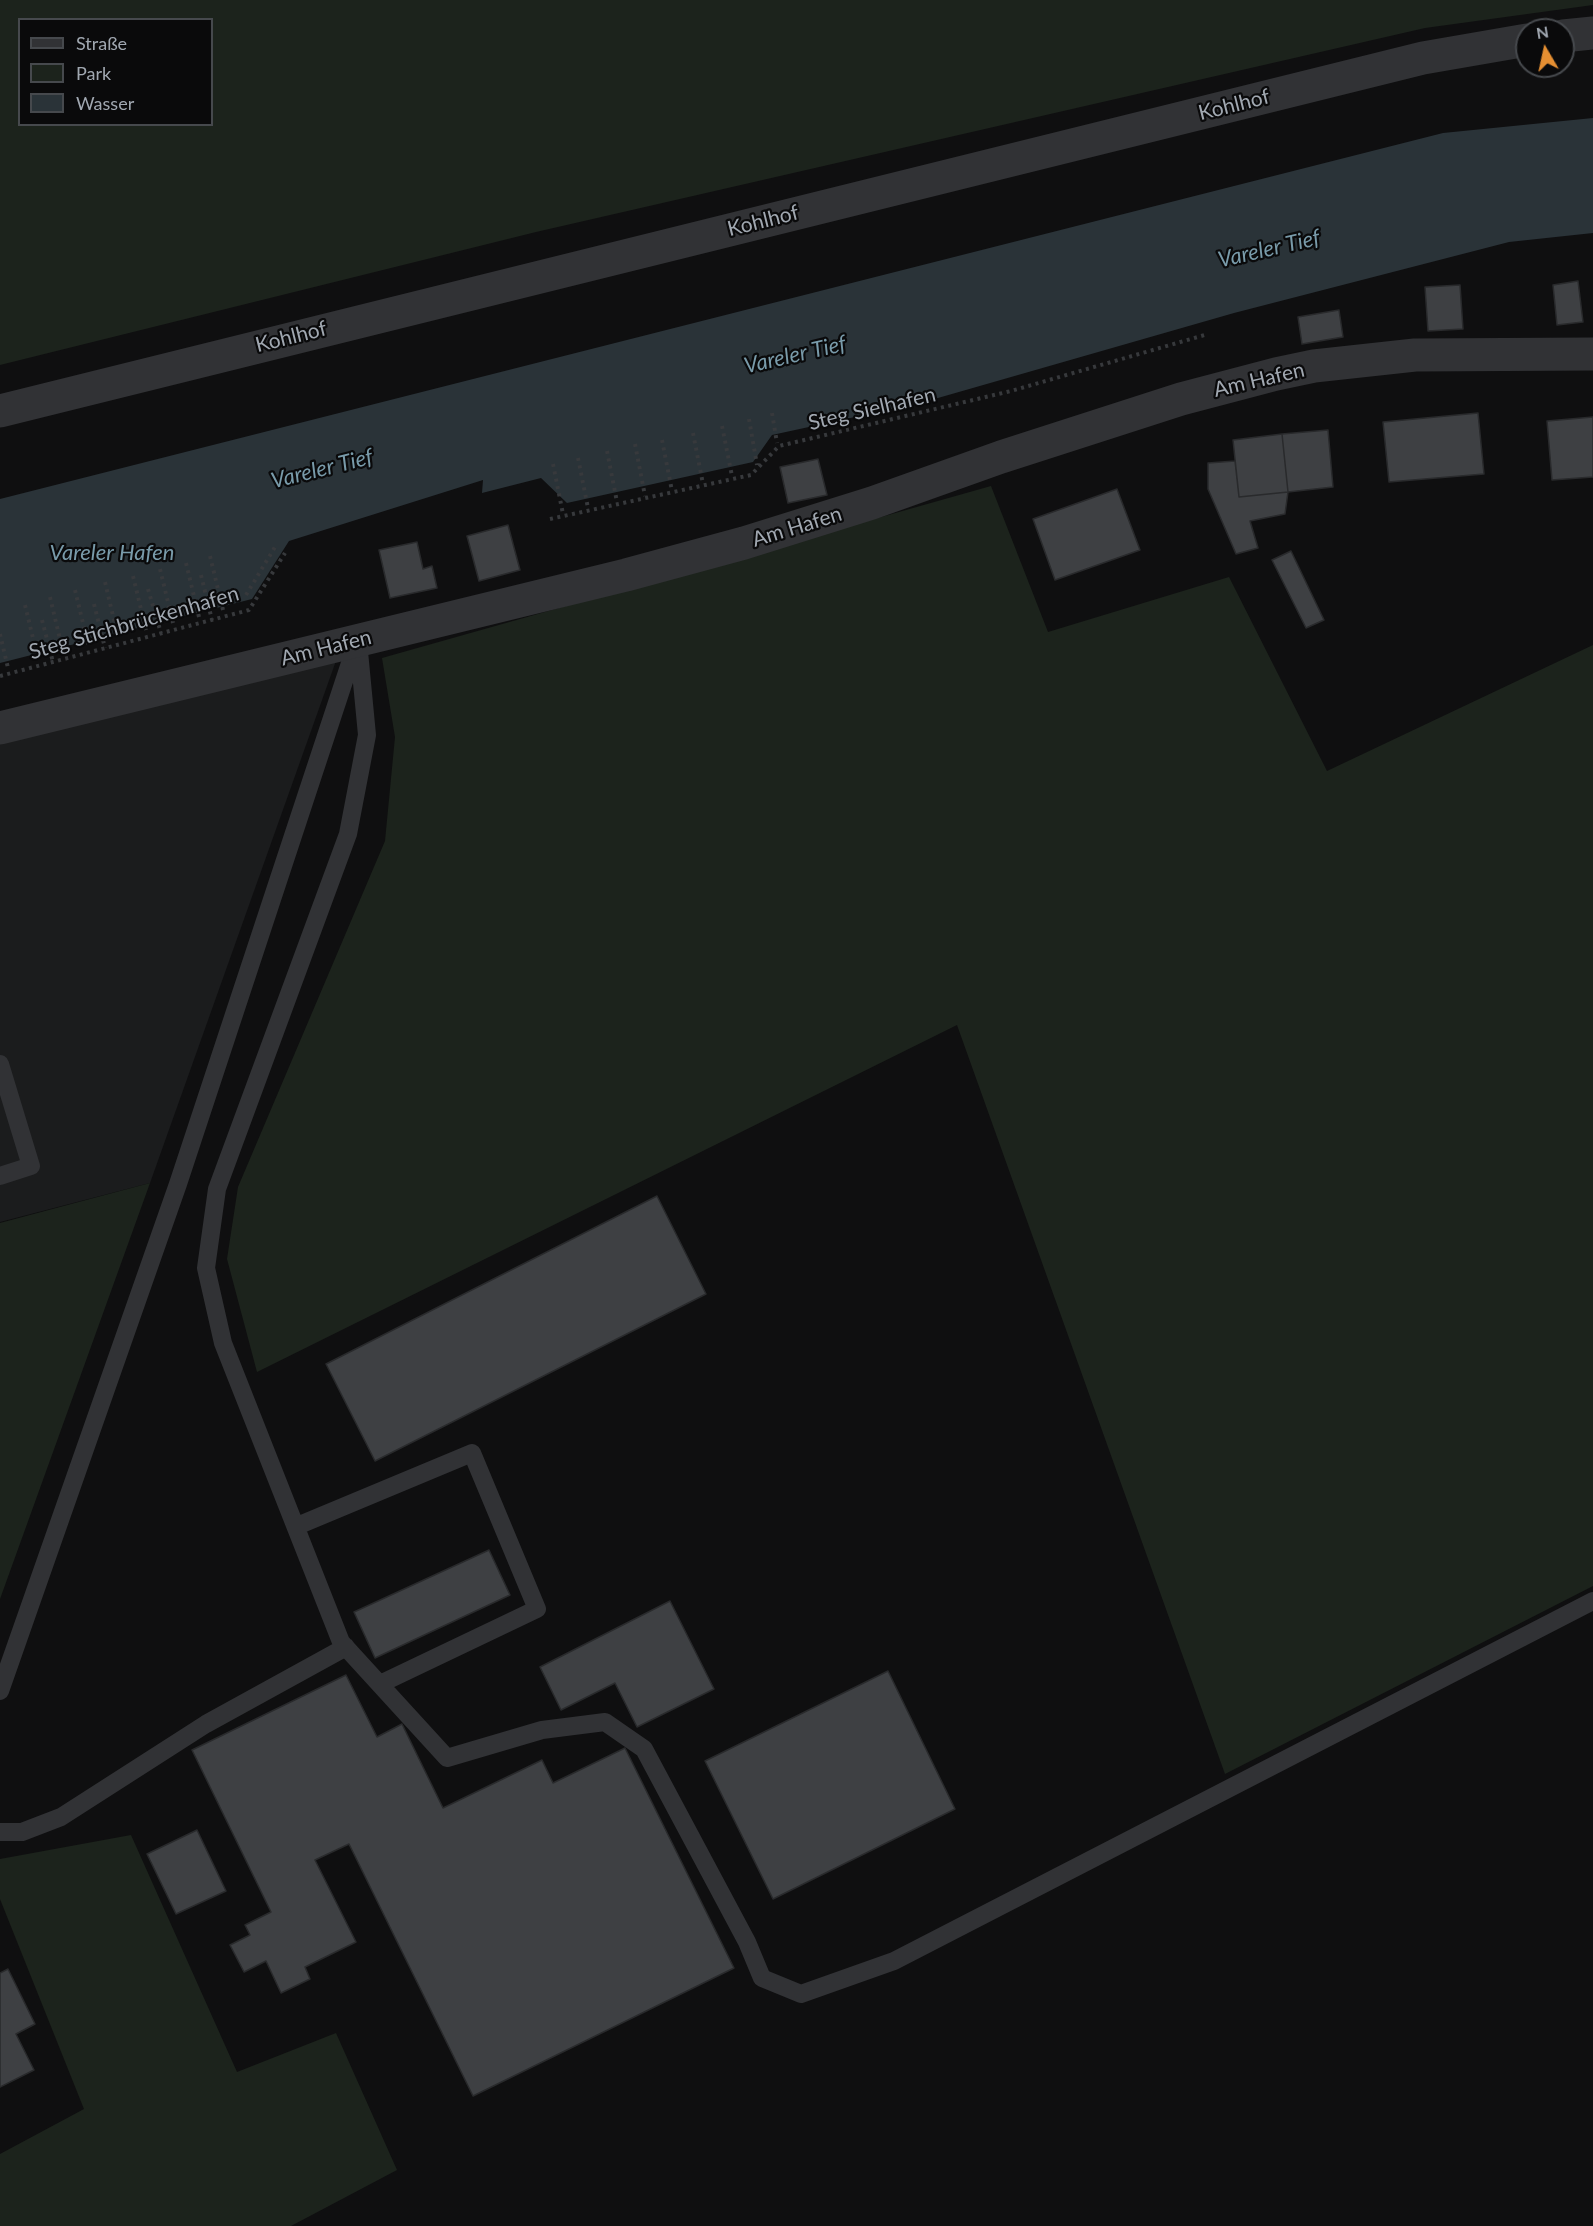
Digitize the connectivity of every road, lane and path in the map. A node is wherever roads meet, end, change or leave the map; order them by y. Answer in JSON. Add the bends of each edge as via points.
{"nodes":[{"id":1,"x":1593,"y":33,"type":"edge"},
{"id":2,"x":1575,"y":35,"type":"edge"},
{"id":3,"x":1515,"y":42,"type":"edge"},
{"id":4,"x":1208,"y":334,"type":"dead end"},
{"id":5,"x":1593,"y":354,"type":"edge"},
{"id":6,"x":0,"y":411,"type":"edge"},
{"id":7,"x":772,"y":413,"type":"dead end"},
{"id":8,"x":749,"y":419,"type":"dead end"},
{"id":9,"x":722,"y":426,"type":"dead end"},
{"id":10,"x":693,"y":433,"type":"dead end"},
{"id":11,"x":662,"y":440,"type":"dead end"},
{"id":12,"x":777,"y":442,"type":"dead end"},
{"id":13,"x":635,"y":444,"type":"dead end"},
{"id":14,"x":607,"y":451,"type":"dead end"},
{"id":15,"x":578,"y":458,"type":"dead end"},
{"id":16,"x":553,"y":464,"type":"dead end"},
{"id":17,"x":757,"y":465,"type":"dead end"},
{"id":18,"x":732,"y":476,"type":"dead end"},
{"id":19,"x":703,"y":484,"type":"dead end"},
{"id":20,"x":672,"y":491,"type":"dead end"},
{"id":21,"x":645,"y":496,"type":"dead end"},
{"id":22,"x":616,"y":502,"type":"dead end"},
{"id":23,"x":588,"y":508,"type":"dead end"},
{"id":24,"x":563,"y":514,"type":"dead end"},
{"id":25,"x":550,"y":519,"type":"dead end"},
{"id":26,"x":275,"y":547,"type":"dead end"},
{"id":27,"x":285,"y":553,"type":"dead end"},
{"id":28,"x":210,"y":556,"type":"dead end"},
{"id":29,"x":186,"y":563,"type":"dead end"},
{"id":30,"x":160,"y":569,"type":"dead end"},
{"id":31,"x":201,"y":575,"type":"dead end"},
{"id":32,"x":133,"y":576,"type":"dead end"},
{"id":33,"x":105,"y":582,"type":"dead end"},
{"id":34,"x":148,"y":589,"type":"dead end"},
{"id":35,"x":75,"y":590,"type":"dead end"},
{"id":36,"x":246,"y":595,"type":"dead end"},
{"id":37,"x":50,"y":597,"type":"dead end"},
{"id":38,"x":94,"y":604,"type":"dead end"},
{"id":39,"x":25,"y":605,"type":"dead end"},
{"id":40,"x":223,"y":610,"type":"dead end"},
{"id":41,"x":199,"y":617,"type":"dead end"},
{"id":42,"x":42,"y":620,"type":"dead end"},
{"id":43,"x":212,"y":620,"type":"junction"},
{"id":44,"x":173,"y":623,"type":"dead end"},
{"id":45,"x":146,"y":630,"type":"dead end"},
{"id":46,"x":161,"y":633,"type":"junction"},
{"id":47,"x":0,"y":634,"type":"edge"},
{"id":48,"x":118,"y":637,"type":"dead end"},
{"id":49,"x":358,"y":641,"type":"junction"},
{"id":50,"x":88,"y":644,"type":"dead end"},
{"id":51,"x":105,"y":648,"type":"junction"},
{"id":52,"x":63,"y":652,"type":"dead end"},
{"id":53,"x":38,"y":659,"type":"dead end"},
{"id":54,"x":53,"y":662,"type":"junction"},
{"id":55,"x":8,"y":668,"type":"dead end"},
{"id":56,"x":0,"y":676,"type":"edge"},
{"id":57,"x":0,"y":728,"type":"edge"},
{"id":58,"x":0,"y":1064,"type":"edge"},
{"id":59,"x":0,"y":1176,"type":"edge"},
{"id":60,"x":297,"y":1526,"type":"junction"},
{"id":61,"x":1593,"y":1601,"type":"edge"},
{"id":62,"x":346,"y":1647,"type":"junction"},
{"id":63,"x":382,"y":1683,"type":"junction"},
{"id":64,"x":0,"y":1691,"type":"edge"},
{"id":65,"x":0,"y":1832,"type":"edge"}],
"edges":[{"from":1,"to":2,"type":"street"},
{"from":3,"to":6,"type":"street","name":"Kohlhof","via":[[1423,58]]},
{"from":4,"to":25,"type":"path","name":"Steg Sielhafen","via":[[1011,391],[779,446],[751,475]]},
{"from":5,"to":49,"type":"street","name":"Am Hafen","via":[[1415,355],[1276,374],[1136,414],[744,543]]},
{"from":7,"to":12,"type":"path"},
{"from":8,"to":17,"type":"path"},
{"from":9,"to":18,"type":"path"},
{"from":10,"to":19,"type":"path"},
{"from":11,"to":20,"type":"path"},
{"from":13,"to":21,"type":"path"},
{"from":14,"to":22,"type":"path"},
{"from":15,"to":23,"type":"path"},
{"from":16,"to":24,"type":"path"},
{"from":26,"to":36,"type":"path"},
{"from":27,"to":43,"type":"path","name":"Steg Stichbrückenhafen","via":[[249,610]]},
{"from":28,"to":40,"type":"path"},
{"from":29,"to":41,"type":"path"},
{"from":30,"to":44,"type":"path"},
{"from":31,"to":43,"type":"path"},
{"from":32,"to":45,"type":"path"},
{"from":33,"to":48,"type":"path"},
{"from":34,"to":46,"type":"path"},
{"from":35,"to":50,"type":"path"},
{"from":37,"to":52,"type":"path"},
{"from":38,"to":51,"type":"path"},
{"from":39,"to":53,"type":"path"},
{"from":42,"to":54,"type":"path"},
{"from":43,"to":46,"type":"path","name":"Steg Stichbrückenhafen"},
{"from":46,"to":51,"type":"path","name":"Steg Stichbrückenhafen"},
{"from":47,"to":55,"type":"path"},
{"from":49,"to":57,"type":"street","name":"Am Hafen"},
{"from":49,"to":60,"type":"lane","via":[[368,735],[348,834],[217,1189],[206,1268],[223,1343]]},
{"from":49,"to":64,"type":"lane","via":[[178,1184]]},
{"from":51,"to":54,"type":"path","name":"Steg Stichbrückenhafen"},
{"from":54,"to":56,"type":"path","name":"Steg Stichbrückenhafen"},
{"from":58,"to":59,"type":"lane","via":[[31,1166]]},
{"from":60,"to":62,"type":"lane"},
{"from":60,"to":63,"type":"lane","via":[[472,1453],[537,1609]]},
{"from":61,"to":63,"type":"lane","via":[[894,1961],[801,1994],[762,1978],[747,1942],[644,1749],[605,1722],[542,1730],[447,1758]]},
{"from":62,"to":63,"type":"lane"},
{"from":62,"to":65,"type":"lane","via":[[206,1724],[61,1817],[22,1832]]}]}
